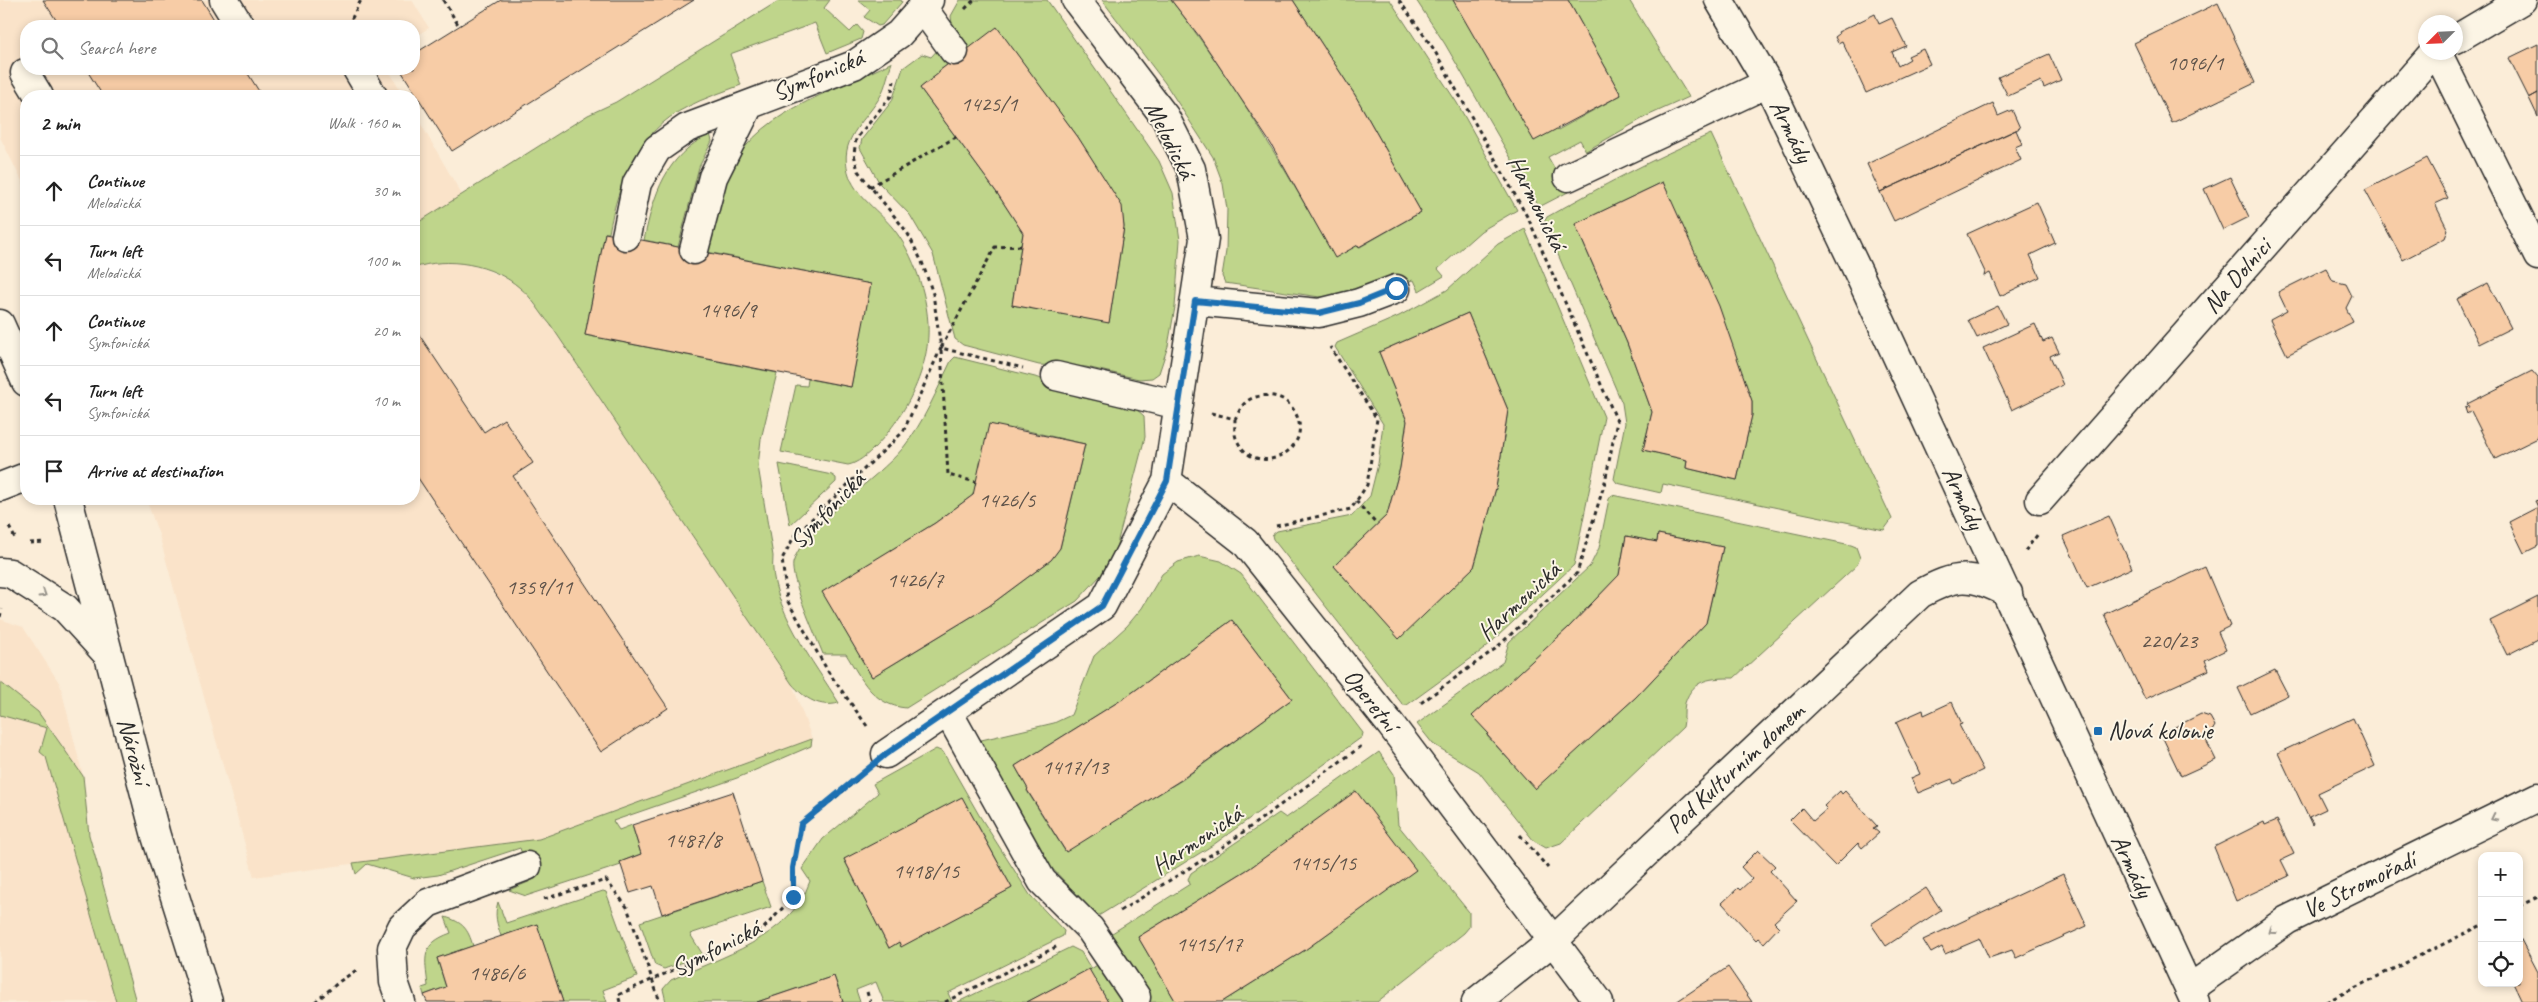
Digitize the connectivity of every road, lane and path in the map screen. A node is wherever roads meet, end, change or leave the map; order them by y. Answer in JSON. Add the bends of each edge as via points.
{"nodes":[{"id":1,"x":224,"y":0,"type":"edge"},
{"id":2,"x":362,"y":0,"type":"edge"},
{"id":3,"x":443,"y":0,"type":"edge"},
{"id":4,"x":974,"y":0,"type":"edge"},
{"id":5,"x":1076,"y":0,"type":"edge"},
{"id":6,"x":1399,"y":0,"type":"edge"},
{"id":7,"x":1719,"y":0,"type":"edge"},
{"id":8,"x":2522,"y":0,"type":"edge"},
{"id":9,"x":925,"y":3,"type":"edge"},
{"id":10,"x":236,"y":20,"type":"edge"},
{"id":11,"x":351,"y":20,"type":"edge"},
{"id":12,"x":459,"y":26,"type":"dead end"},
{"id":13,"x":2463,"y":35,"type":"edge"},
{"id":14,"x":950,"y":44,"type":"joint"},
{"id":15,"x":2429,"y":60,"type":"edge"},
{"id":16,"x":2440,"y":60,"type":"edge"},
{"id":17,"x":896,"y":74,"type":"dead end"},
{"id":18,"x":26,"y":75,"type":"edge"},
{"id":19,"x":360,"y":75,"type":"edge"},
{"id":20,"x":1768,"y":83,"type":"junction"},
{"id":21,"x":35,"y":90,"type":"edge"},
{"id":22,"x":369,"y":90,"type":"edge"},
{"id":23,"x":748,"y":106,"type":"junction"},
{"id":24,"x":956,"y":137,"type":"dead end"},
{"id":25,"x":1568,"y":177,"type":"dead end"},
{"id":26,"x":870,"y":188,"type":"junction"},
{"id":27,"x":626,"y":236,"type":"dead end"},
{"id":28,"x":1021,"y":246,"type":"dead end"},
{"id":29,"x":694,"y":250,"type":"dead end"},
{"id":30,"x":2538,"y":256,"type":"edge"},
{"id":31,"x":1396,"y":288,"type":"dead end"},
{"id":32,"x":1195,"y":301,"type":"junction"},
{"id":33,"x":0,"y":324,"type":"edge"},
{"id":34,"x":1329,"y":344,"type":"dead end"},
{"id":35,"x":941,"y":348,"type":"junction"},
{"id":36,"x":20,"y":369,"type":"edge"},
{"id":37,"x":1056,"y":376,"type":"joint"},
{"id":38,"x":1179,"y":405,"type":"junction"},
{"id":39,"x":1235,"y":419,"type":"junction"},
{"id":40,"x":20,"y":479,"type":"edge"},
{"id":41,"x":1167,"y":481,"type":"junction"},
{"id":42,"x":976,"y":482,"type":"dead end"},
{"id":43,"x":0,"y":487,"type":"edge"},
{"id":44,"x":2040,"y":500,"type":"dead end"},
{"id":45,"x":1356,"y":501,"type":"junction"},
{"id":46,"x":70,"y":505,"type":"edge"},
{"id":47,"x":1376,"y":525,"type":"dead end"},
{"id":48,"x":2044,"y":527,"type":"dead end"},
{"id":49,"x":9,"y":528,"type":"dead end"},
{"id":50,"x":17,"y":541,"type":"dead end"},
{"id":51,"x":1245,"y":542,"type":"junction"},
{"id":52,"x":2020,"y":557,"type":"dead end"},
{"id":53,"x":0,"y":572,"type":"edge"},
{"id":54,"x":2008,"y":593,"type":"junction"},
{"id":55,"x":109,"y":656,"type":"junction"},
{"id":56,"x":948,"y":712,"type":"junction"},
{"id":57,"x":1391,"y":725,"type":"junction"},
{"id":58,"x":886,"y":754,"type":"junction"},
{"id":59,"x":2538,"y":796,"type":"edge"},
{"id":60,"x":527,"y":866,"type":"dead end"},
{"id":61,"x":2538,"y":897,"type":"edge"},
{"id":62,"x":535,"y":901,"type":"dead end"},
{"id":63,"x":2523,"y":904,"type":"edge"},
{"id":64,"x":2478,"y":927,"type":"edge"},
{"id":65,"x":1090,"y":929,"type":"junction"},
{"id":66,"x":1554,"y":940,"type":"junction"},
{"id":67,"x":392,"y":948,"type":"junction"},
{"id":68,"x":652,"y":981,"type":"junction"},
{"id":69,"x":867,"y":992,"type":"dead end"},
{"id":70,"x":2192,"y":995,"type":"edge"},
{"id":71,"x":1136,"y":997,"type":"dead end"},
{"id":72,"x":208,"y":1002,"type":"edge"},
{"id":73,"x":315,"y":1002,"type":"edge"},
{"id":74,"x":401,"y":1002,"type":"edge"},
{"id":75,"x":620,"y":1002,"type":"edge"},
{"id":76,"x":660,"y":1002,"type":"edge"},
{"id":77,"x":870,"y":1002,"type":"edge"},
{"id":78,"x":945,"y":1002,"type":"edge"},
{"id":79,"x":1476,"y":1002,"type":"edge"},
{"id":80,"x":1599,"y":1002,"type":"edge"},
{"id":81,"x":2326,"y":1002,"type":"edge"}],
"edges":[{"from":1,"to":10,"type":"street"},
{"from":2,"to":11,"type":"path"},
{"from":3,"to":12,"type":"path"},
{"from":4,"to":14,"type":"path","via":[[958,17]]},
{"from":5,"to":32,"type":"street","name":"Melodická","via":[[1165,117],[1191,169],[1204,239]]},
{"from":6,"to":57,"type":"path","name":"Harmonická","via":[[1433,48],[1529,220],[1617,421],[1605,482],[1577,573],[1495,650]]},
{"from":7,"to":20,"type":"street","name":"Armády"},
{"from":8,"to":13,"type":"street"},
{"from":9,"to":14,"type":"street"},
{"from":9,"to":23,"type":"street","name":"Symfonická","via":[[899,34],[854,65]]},
{"from":15,"to":44,"type":"street","name":"Na Dolnici"},
{"from":16,"to":30,"type":"street","name":"Na Dolnici"},
{"from":17,"to":26,"type":"path","name":"Symfonická","via":[[891,96],[856,139],[854,154],[858,170]]},
{"from":18,"to":21,"type":"street"},
{"from":19,"to":22,"type":"street"},
{"from":20,"to":25,"type":"street"},
{"from":20,"to":54,"type":"street","name":"Armády"},
{"from":23,"to":27,"type":"street","name":"Symfonická","via":[[687,128],[657,149],[637,183]]},
{"from":23,"to":29,"type":"street","via":[[713,177]]},
{"from":24,"to":26,"type":"path"},
{"from":26,"to":35,"type":"path","name":"Symfonická","via":[[907,232],[922,262],[933,294]]},
{"from":28,"to":35,"type":"path","via":[[995,247]]},
{"from":31,"to":32,"type":"street","via":[[1359,303],[1319,313]]},
{"from":32,"to":38,"type":"street","name":"Melodická"},
{"from":33,"to":36,"type":"street"},
{"from":34,"to":45,"type":"path","via":[[1377,419],[1367,485]]},
{"from":35,"to":37,"type":"path"},
{"from":35,"to":42,"type":"path","via":[[948,475]]},
{"from":35,"to":58,"type":"path","name":"Symfonická","via":[[903,432],[795,535],[782,559],[787,600],[829,673]]},
{"from":37,"to":38,"type":"street"},
{"from":38,"to":39,"type":"path"},
{"from":38,"to":41,"type":"street","name":"Melodická"},
{"from":39,"to":39,"type":"path","via":[[1245,403],[1260,395],[1284,399],[1296,412],[1300,426],[1296,444],[1286,455],[1266,461],[1248,455],[1235,438]]},
{"from":40,"to":43,"type":"street"},
{"from":41,"to":51,"type":"street","name":"Operetní"},
{"from":41,"to":56,"type":"street","name":"Melodická","via":[[1102,606]]},
{"from":45,"to":47,"type":"path"},
{"from":45,"to":51,"type":"path","via":[[1351,508],[1263,529]]},
{"from":46,"to":55,"type":"street","name":"Nárožní"},
{"from":48,"to":52,"type":"path"},
{"from":49,"to":50,"type":"path"},
{"from":51,"to":57,"type":"street","name":"Operetní"},
{"from":53,"to":55,"type":"street","one_way":true,"via":[[10,573],[65,608]]},
{"from":54,"to":66,"type":"street","name":"Pod Kulturním domem","via":[[1968,577],[1943,581],[1920,594]]},
{"from":54,"to":70,"type":"street","name":"Armády"},
{"from":55,"to":72,"type":"street","name":"Nárožní","via":[[156,836]]},
{"from":56,"to":58,"type":"street","name":"Melodická"},
{"from":56,"to":65,"type":"street","via":[[1042,881]]},
{"from":57,"to":65,"type":"path","name":"Harmonická","via":[[1217,851]]},
{"from":57,"to":66,"type":"street","name":"Operetní"},
{"from":58,"to":68,"type":"path","name":"Symfonická","via":[[801,824],[793,868],[793,897],[762,930]]},
{"from":59,"to":70,"type":"street","name":"Ve Stromořadí","one_way":true,"via":[[2287,920]]},
{"from":60,"to":67,"type":"street","via":[[428,903],[402,927]]},
{"from":61,"to":63,"type":"path"},
{"from":62,"to":68,"type":"path","via":[[606,880],[627,907]]},
{"from":64,"to":81,"type":"path"},
{"from":65,"to":71,"type":"street"},
{"from":65,"to":78,"type":"path","name":"Harmonická"},
{"from":66,"to":79,"type":"street","name":"Pod Kulturním domem"},
{"from":66,"to":80,"type":"street","name":"Operetní"},
{"from":67,"to":73,"type":"path","via":[[340,981]]},
{"from":67,"to":74,"type":"street","via":[[394,982]]},
{"from":68,"to":75,"type":"path","name":"Symfonická","via":[[618,994]]},
{"from":68,"to":76,"type":"path"},
{"from":69,"to":77,"type":"path"}]}
